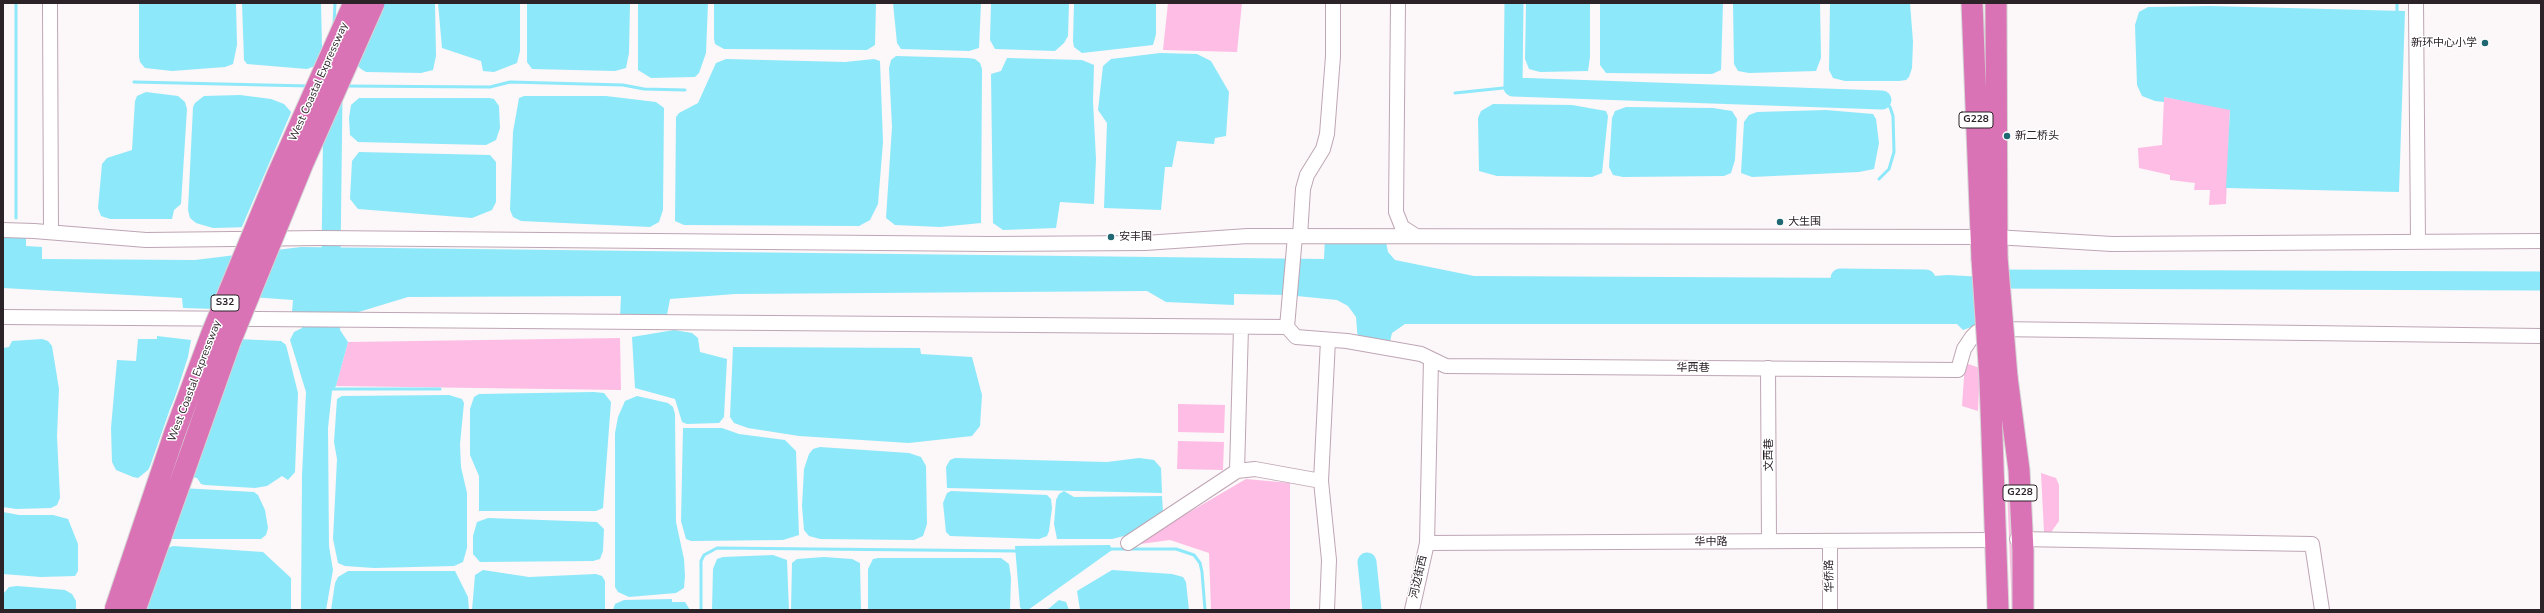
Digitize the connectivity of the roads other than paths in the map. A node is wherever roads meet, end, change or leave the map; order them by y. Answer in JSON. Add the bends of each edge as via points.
{"nodes":[{"id":1,"x":50,"y":3,"type":"edge"},
{"id":2,"x":354,"y":3,"type":"edge"},
{"id":3,"x":374,"y":3,"type":"edge"},
{"id":4,"x":1333,"y":3,"type":"edge"},
{"id":5,"x":1398,"y":3,"type":"edge"},
{"id":6,"x":1972,"y":3,"type":"edge"},
{"id":7,"x":1996,"y":3,"type":"edge"},
{"id":8,"x":2416,"y":3,"type":"edge"},
{"id":9,"x":3,"y":230,"type":"edge"},
{"id":10,"x":51,"y":232,"type":"junction"},
{"id":11,"x":1298,"y":236,"type":"junction"},
{"id":12,"x":1416,"y":236,"type":"junction"},
{"id":13,"x":2541,"y":240,"type":"edge"},
{"id":14,"x":2418,"y":242,"type":"junction"},
{"id":15,"x":1989,"y":248,"type":"junction"},
{"id":16,"x":3,"y":317,"type":"edge"},
{"id":17,"x":1241,"y":327,"type":"junction"},
{"id":18,"x":1287,"y":327,"type":"junction"},
{"id":19,"x":2541,"y":336,"type":"edge"},
{"id":20,"x":1328,"y":340,"type":"junction"},
{"id":21,"x":1431,"y":359,"type":"junction"},
{"id":22,"x":1768,"y":368,"type":"junction"},
{"id":23,"x":1999,"y":378,"type":"junction"},
{"id":24,"x":1237,"y":471,"type":"junction"},
{"id":25,"x":1321,"y":481,"type":"junction"},
{"id":26,"x":2017,"y":539,"type":"dead end"},
{"id":27,"x":1995,"y":540,"type":"junction"},
{"id":28,"x":1769,"y":541,"type":"junction"},
{"id":29,"x":1830,"y":541,"type":"junction"},
{"id":30,"x":1128,"y":543,"type":"dead end"},
{"id":31,"x":1427,"y":544,"type":"junction"},
{"id":32,"x":115,"y":610,"type":"edge"},
{"id":33,"x":136,"y":610,"type":"edge"},
{"id":34,"x":1327,"y":610,"type":"edge"},
{"id":35,"x":1412,"y":610,"type":"edge"},
{"id":36,"x":1830,"y":610,"type":"edge"},
{"id":37,"x":1998,"y":610,"type":"edge"},
{"id":38,"x":2023,"y":610,"type":"edge"},
{"id":39,"x":2322,"y":610,"type":"edge"}],
"edges":[{"from":1,"to":10,"type":"street"},
{"from":2,"to":32,"type":"highway","name":"West Coastal Expressway","number":"S32","bridge":true,"via":[[212,333],[174,435]]},
{"from":3,"to":33,"type":"highway","name":"West Coastal Expressway","number":"S32","bridge":true,"via":[[303,163],[230,342]]},
{"from":4,"to":11,"type":"street","via":[[1333,56],[1327,134],[1323,149],[1307,175],[1303,189]]},
{"from":5,"to":12,"type":"street","via":[[1396,212],[1402,227]]},
{"from":6,"to":15,"type":"highway","number":"G228"},
{"from":7,"to":15,"type":"highway","number":"G228"},
{"from":8,"to":14,"type":"street"},
{"from":9,"to":10,"type":"street"},
{"from":10,"to":11,"type":"street","via":[[146,240],[346,238],[990,244],[1146,243],[1248,236]]},
{"from":11,"to":12,"type":"street"},
{"from":11,"to":18,"type":"street"},
{"from":12,"to":15,"type":"street"},
{"from":13,"to":14,"type":"street"},
{"from":14,"to":15,"type":"street","via":[[2112,244]]},
{"from":15,"to":23,"type":"highway","number":"G228","bridge":true},
{"from":16,"to":17,"type":"street"},
{"from":17,"to":18,"type":"street"},
{"from":17,"to":24,"type":"street"},
{"from":18,"to":20,"type":"street","name":"华西巷","via":[[1296,337]]},
{"from":19,"to":22,"type":"street","name":"华西巷","via":[[1994,329],[1977,332],[1972,337],[1964,349],[1957,370]]},
{"from":20,"to":21,"type":"street","name":"华西巷","via":[[1421,354]]},
{"from":20,"to":25,"type":"street"},
{"from":21,"to":22,"type":"street","name":"华西巷","via":[[1446,366]]},
{"from":21,"to":31,"type":"street","name":"河边街西"},
{"from":22,"to":28,"type":"street","name":"文西巷"},
{"from":23,"to":27,"type":"highway","number":"G228"},
{"from":23,"to":38,"type":"highway","number":"G228","via":[[2019,470]]},
{"from":24,"to":25,"type":"street","via":[[1255,469]]},
{"from":24,"to":30,"type":"street"},
{"from":25,"to":34,"type":"street","via":[[1329,560]]},
{"from":26,"to":39,"type":"street","via":[[2312,544]]},
{"from":27,"to":29,"type":"street","name":"华中路"},
{"from":27,"to":37,"type":"highway","number":"G228"},
{"from":28,"to":29,"type":"street","name":"华中路"},
{"from":28,"to":31,"type":"street","name":"华中路"},
{"from":29,"to":36,"type":"street","name":"华侨路"},
{"from":31,"to":35,"type":"street","name":"河边街西"}]}
